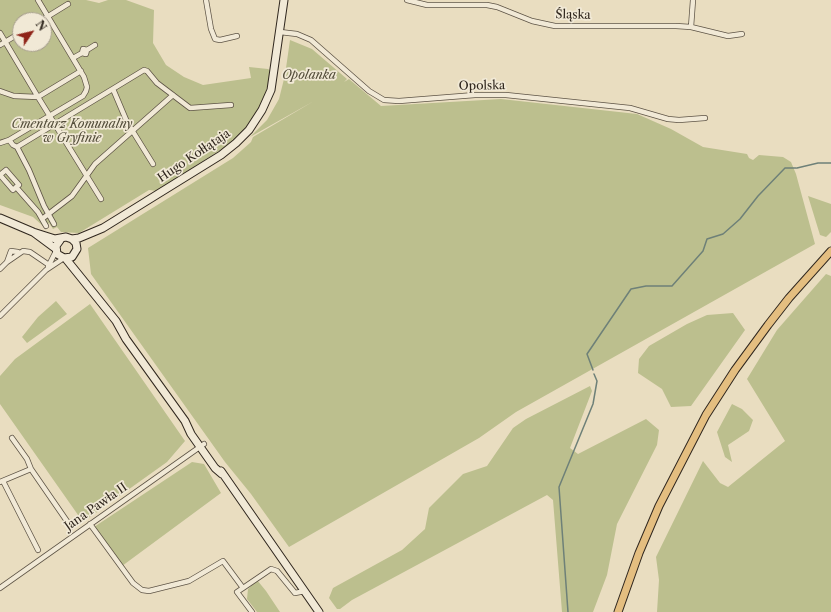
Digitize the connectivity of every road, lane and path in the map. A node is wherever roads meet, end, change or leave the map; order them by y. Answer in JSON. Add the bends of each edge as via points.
{"nodes":[{"id":1,"x":38,"y":0,"type":"edge"},
{"id":2,"x":206,"y":0,"type":"edge"},
{"id":3,"x":284,"y":0,"type":"edge"},
{"id":4,"x":407,"y":0,"type":"edge"},
{"id":5,"x":693,"y":0,"type":"edge"},
{"id":6,"x":68,"y":4,"type":"dead end"},
{"id":7,"x":46,"y":12,"type":"edge"},
{"id":8,"x":52,"y":14,"type":"edge"},
{"id":9,"x":52,"y":23,"type":"edge"},
{"id":10,"x":691,"y":27,"type":"junction"},
{"id":11,"x":280,"y":32,"type":"junction"},
{"id":12,"x":0,"y":33,"type":"edge"},
{"id":13,"x":742,"y":34,"type":"dead end"},
{"id":14,"x":237,"y":36,"type":"dead end"},
{"id":15,"x":12,"y":38,"type":"edge"},
{"id":16,"x":5,"y":42,"type":"junction"},
{"id":17,"x":0,"y":45,"type":"edge"},
{"id":18,"x":95,"y":46,"type":"dead end"},
{"id":19,"x":73,"y":58,"type":"junction"},
{"id":20,"x":81,"y":71,"type":"junction"},
{"id":21,"x":113,"y":89,"type":"junction"},
{"id":22,"x":0,"y":91,"type":"edge"},
{"id":23,"x":172,"y":95,"type":"junction"},
{"id":24,"x":38,"y":97,"type":"junction"},
{"id":25,"x":231,"y":105,"type":"dead end"},
{"id":26,"x":49,"y":116,"type":"junction"},
{"id":27,"x":705,"y":118,"type":"dead end"},
{"id":28,"x":54,"y":124,"type":"junction"},
{"id":29,"x":132,"y":130,"type":"junction"},
{"id":30,"x":9,"y":140,"type":"junction"},
{"id":31,"x":0,"y":143,"type":"edge"},
{"id":32,"x":17,"y":147,"type":"junction"},
{"id":33,"x":153,"y":164,"type":"dead end"},
{"id":34,"x":2,"y":170,"type":"edge"},
{"id":35,"x":86,"y":175,"type":"junction"},
{"id":36,"x":101,"y":199,"type":"dead end"},
{"id":37,"x":49,"y":214,"type":"junction"},
{"id":38,"x":0,"y":218,"type":"edge"},
{"id":39,"x":42,"y":219,"type":"junction"},
{"id":40,"x":54,"y":224,"type":"dead end"},
{"id":41,"x":46,"y":226,"type":"dead end"},
{"id":42,"x":34,"y":232,"type":"junction"},
{"id":43,"x":95,"y":232,"type":"junction"},
{"id":44,"x":61,"y":239,"type":"junction"},
{"id":45,"x":72,"y":239,"type":"junction"},
{"id":46,"x":56,"y":250,"type":"junction"},
{"id":47,"x":76,"y":251,"type":"junction"},
{"id":48,"x":831,"y":251,"type":"edge"},
{"id":49,"x":65,"y":258,"type":"junction"},
{"id":50,"x":48,"y":268,"type":"junction"},
{"id":51,"x":0,"y":269,"type":"edge"},
{"id":52,"x":84,"y":279,"type":"junction"},
{"id":53,"x":0,"y":316,"type":"edge"},
{"id":54,"x":12,"y":438,"type":"dead end"},
{"id":55,"x":202,"y":446,"type":"junction"},
{"id":56,"x":31,"y":469,"type":"junction"},
{"id":57,"x":2,"y":482,"type":"edge"},
{"id":58,"x":90,"y":524,"type":"junction"},
{"id":59,"x":71,"y":527,"type":"dead end"},
{"id":60,"x":38,"y":550,"type":"dead end"},
{"id":61,"x":0,"y":588,"type":"edge"},
{"id":62,"x":242,"y":588,"type":"junction"},
{"id":63,"x":306,"y":591,"type":"junction"},
{"id":64,"x":318,"y":609,"type":"edge"},
{"id":65,"x":252,"y":612,"type":"edge"},
{"id":66,"x":323,"y":612,"type":"edge"},
{"id":67,"x":618,"y":612,"type":"edge"}],
"edges":[{"from":1,"to":7,"type":"street"},
{"from":2,"to":14,"type":"street","via":[[215,39]]},
{"from":3,"to":11,"type":"main road","name":"Hugo Kołłątaja"},
{"from":4,"to":10,"type":"street","name":"Śląska","via":[[427,4],[491,6],[532,21],[555,26]]},
{"from":5,"to":10,"type":"street"},
{"from":6,"to":8,"type":"street"},
{"from":9,"to":19,"type":"street"},
{"from":10,"to":13,"type":"street","name":"Śląska","via":[[728,36]]},
{"from":11,"to":27,"type":"street","name":"Opolska","via":[[297,34],[311,40],[369,91],[384,100],[506,95],[630,108],[668,119]]},
{"from":11,"to":43,"type":"main road","name":"Hugo Kołłątaja","via":[[271,90],[249,130],[221,155]]},
{"from":12,"to":16,"type":"street"},
{"from":15,"to":16,"type":"street"},
{"from":16,"to":17,"type":"street"},
{"from":16,"to":24,"type":"street"},
{"from":18,"to":19,"type":"street"},
{"from":19,"to":20,"type":"street"},
{"from":20,"to":24,"type":"street"},
{"from":20,"to":26,"type":"street","via":[[87,82],[83,96]]},
{"from":21,"to":23,"type":"street","via":[[144,70]]},
{"from":21,"to":28,"type":"street"},
{"from":21,"to":29,"type":"street"},
{"from":22,"to":24,"type":"street","via":[[14,96]]},
{"from":23,"to":25,"type":"street","via":[[194,109]]},
{"from":23,"to":29,"type":"street"},
{"from":24,"to":26,"type":"street"},
{"from":26,"to":28,"type":"street"},
{"from":26,"to":30,"type":"street"},
{"from":28,"to":32,"type":"street"},
{"from":28,"to":35,"type":"street"},
{"from":29,"to":33,"type":"street"},
{"from":29,"to":35,"type":"street"},
{"from":30,"to":31,"type":"street"},
{"from":30,"to":32,"type":"street"},
{"from":32,"to":37,"type":"street"},
{"from":34,"to":39,"type":"street","via":[[6,170],[19,185],[16,187]]},
{"from":35,"to":36,"type":"street"},
{"from":35,"to":37,"type":"street","via":[[72,196]]},
{"from":37,"to":39,"type":"street"},
{"from":37,"to":40,"type":"street"},
{"from":38,"to":42,"type":"main road"},
{"from":39,"to":41,"type":"street"},
{"from":42,"to":44,"type":"main road"},
{"from":42,"to":46,"type":"main road"},
{"from":43,"to":45,"type":"main road","name":"Hugo Kołłątaja"},
{"from":43,"to":47,"type":"main road","name":"Hugo Kołłątaja"},
{"from":44,"to":45,"type":"main road"},
{"from":44,"to":46,"type":"main road"},
{"from":45,"to":47,"type":"main road","via":[[76,243]]},
{"from":46,"to":49,"type":"main road","via":[[59,256]]},
{"from":46,"to":50,"type":"street"},
{"from":47,"to":49,"type":"main road"},
{"from":47,"to":52,"type":"main road"},
{"from":48,"to":67,"type":"main road","via":[[768,325],[706,415],[653,519]]},
{"from":49,"to":50,"type":"street"},
{"from":49,"to":52,"type":"main road"},
{"from":50,"to":51,"type":"street","via":[[30,252],[11,251],[7,262]]},
{"from":50,"to":53,"type":"street"},
{"from":52,"to":55,"type":"main road","via":[[112,324],[126,339]]},
{"from":54,"to":56,"type":"street"},
{"from":55,"to":58,"type":"street","name":"Jana Pawła II"},
{"from":55,"to":63,"type":"main road","via":[[217,462],[222,474]]},
{"from":56,"to":57,"type":"street"},
{"from":56,"to":59,"type":"street"},
{"from":57,"to":60,"type":"street"},
{"from":58,"to":61,"type":"street","name":"Jana Pawła II"},
{"from":58,"to":62,"type":"street","via":[[132,583],[142,590],[149,591],[190,581],[223,561]]},
{"from":62,"to":63,"type":"street","via":[[271,569],[277,571],[295,594]]},
{"from":62,"to":65,"type":"street","via":[[237,592]]},
{"from":63,"to":64,"type":"main road"},
{"from":64,"to":66,"type":"main road"}]}
